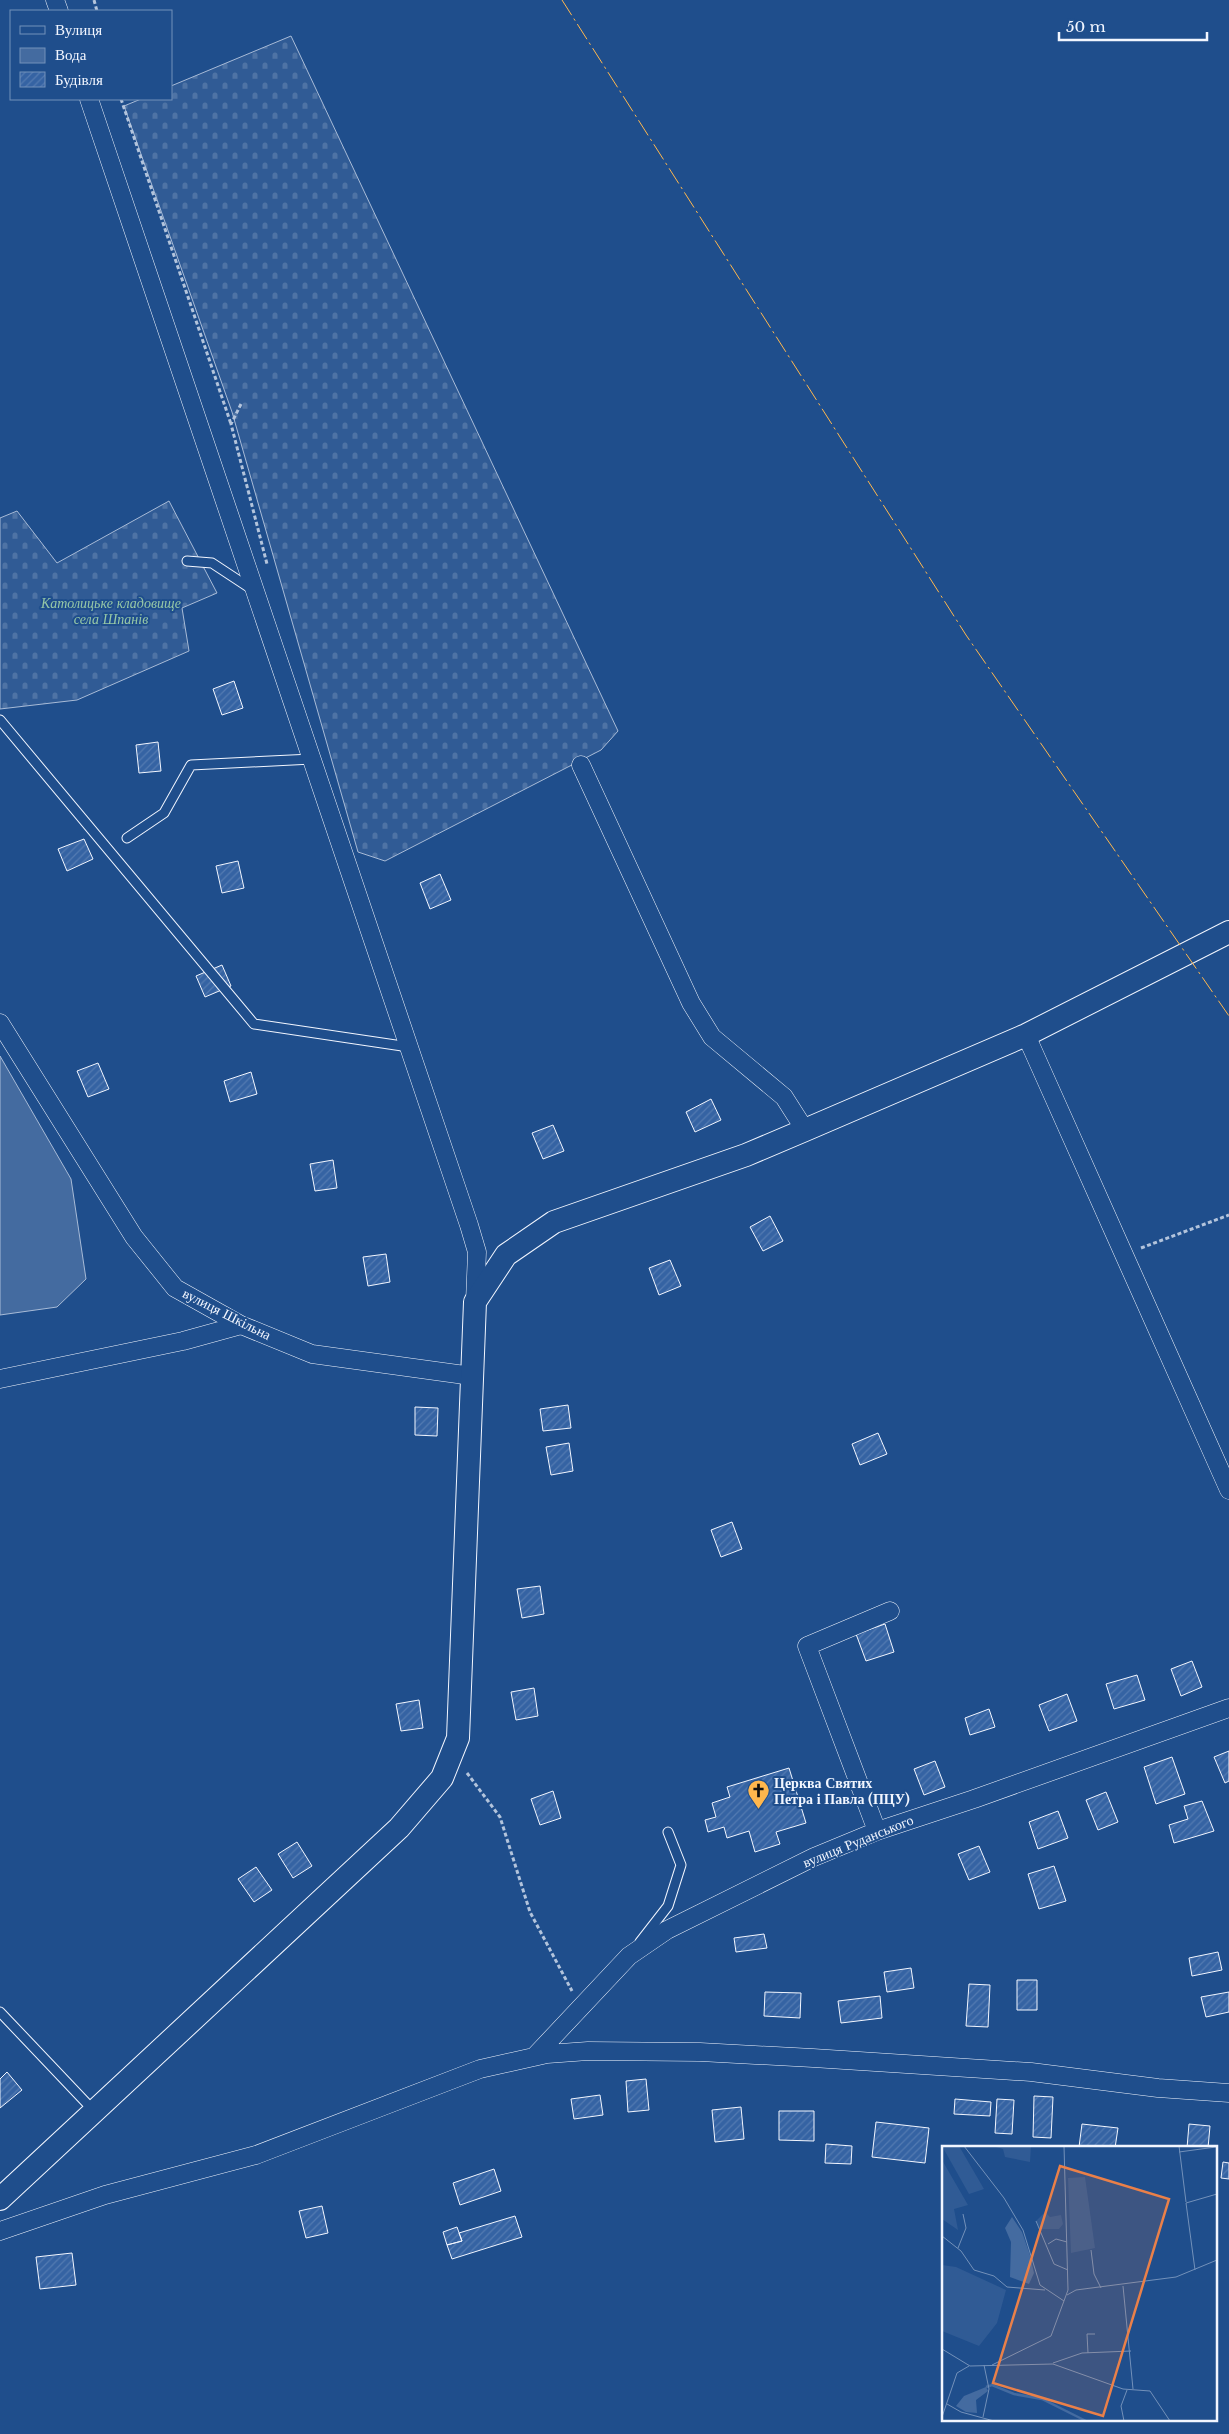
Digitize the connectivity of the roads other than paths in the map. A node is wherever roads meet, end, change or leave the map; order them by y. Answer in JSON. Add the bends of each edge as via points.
{"nodes":[{"id":1,"x":88,"y":100,"type":"edge"},
{"id":2,"x":187,"y":561,"type":"dead end"},
{"id":3,"x":255,"y":592,"type":"junction"},
{"id":4,"x":0,"y":720,"type":"edge"},
{"id":5,"x":312,"y":759,"type":"junction"},
{"id":6,"x":581,"y":765,"type":"dead end"},
{"id":7,"x":127,"y":838,"type":"dead end"},
{"id":8,"x":1229,"y":932,"type":"edge"},
{"id":9,"x":0,"y":1023,"type":"edge"},
{"id":10,"x":1026,"y":1035,"type":"junction"},
{"id":11,"x":409,"y":1048,"type":"junction"},
{"id":12,"x":805,"y":1130,"type":"junction"},
{"id":13,"x":475,"y":1302,"type":"junction"},
{"id":14,"x":241,"y":1325,"type":"junction"},
{"id":15,"x":472,"y":1376,"type":"junction"},
{"id":16,"x":0,"y":1379,"type":"edge"},
{"id":17,"x":1229,"y":1490,"type":"edge"},
{"id":18,"x":890,"y":1611,"type":"dead end"},
{"id":19,"x":1229,"y":1708,"type":"edge"},
{"id":20,"x":877,"y":1831,"type":"junction"},
{"id":21,"x":668,"y":1832,"type":"dead end"},
{"id":22,"x":629,"y":1956,"type":"junction"},
{"id":23,"x":0,"y":2012,"type":"edge"},
{"id":24,"x":534,"y":2057,"type":"junction"},
{"id":25,"x":1229,"y":2093,"type":"edge"},
{"id":26,"x":94,"y":2111,"type":"junction"},
{"id":27,"x":0,"y":2199,"type":"edge"},
{"id":28,"x":0,"y":2231,"type":"edge"}],
"edges":[{"from":1,"to":3,"type":"street"},
{"from":2,"to":3,"type":"lane","via":[[212,563]]},
{"from":3,"to":5,"type":"street"},
{"from":4,"to":11,"type":"lane","via":[[254,1024]]},
{"from":5,"to":7,"type":"lane","via":[[191,764],[164,813]]},
{"from":5,"to":11,"type":"street"},
{"from":6,"to":12,"type":"street","via":[[691,1002],[712,1036],[784,1097]]},
{"from":8,"to":10,"type":"street"},
{"from":9,"to":14,"type":"street","name":"вулиця Шкільна","via":[[140,1244],[175,1288]]},
{"from":10,"to":12,"type":"street"},
{"from":10,"to":17,"type":"street"},
{"from":11,"to":13,"type":"street","via":[[477,1252]]},
{"from":12,"to":13,"type":"street","via":[[746,1155],[554,1222],[506,1255]]},
{"from":13,"to":15,"type":"street"},
{"from":14,"to":15,"type":"street","name":"вулиця Шкільна","via":[[312,1354]]},
{"from":14,"to":16,"type":"street","via":[[183,1341]]},
{"from":15,"to":26,"type":"street","via":[[458,1738],[442,1778],[399,1828]]},
{"from":18,"to":20,"type":"street","via":[[807,1646]]},
{"from":19,"to":20,"type":"street","name":"вулиця Руданського"},
{"from":20,"to":22,"type":"street","name":"вулиця Руданського","via":[[814,1857],[668,1930]]},
{"from":21,"to":22,"type":"lane","via":[[681,1865],[679,1874],[668,1906]]},
{"from":22,"to":24,"type":"street","name":"вулиця Руданського"},
{"from":23,"to":26,"type":"lane"},
{"from":24,"to":25,"type":"street","via":[[588,2051],[700,2052],[1030,2072]]},
{"from":24,"to":28,"type":"street","via":[[459,2076],[256,2156],[105,2196]]},
{"from":26,"to":27,"type":"street"}]}
